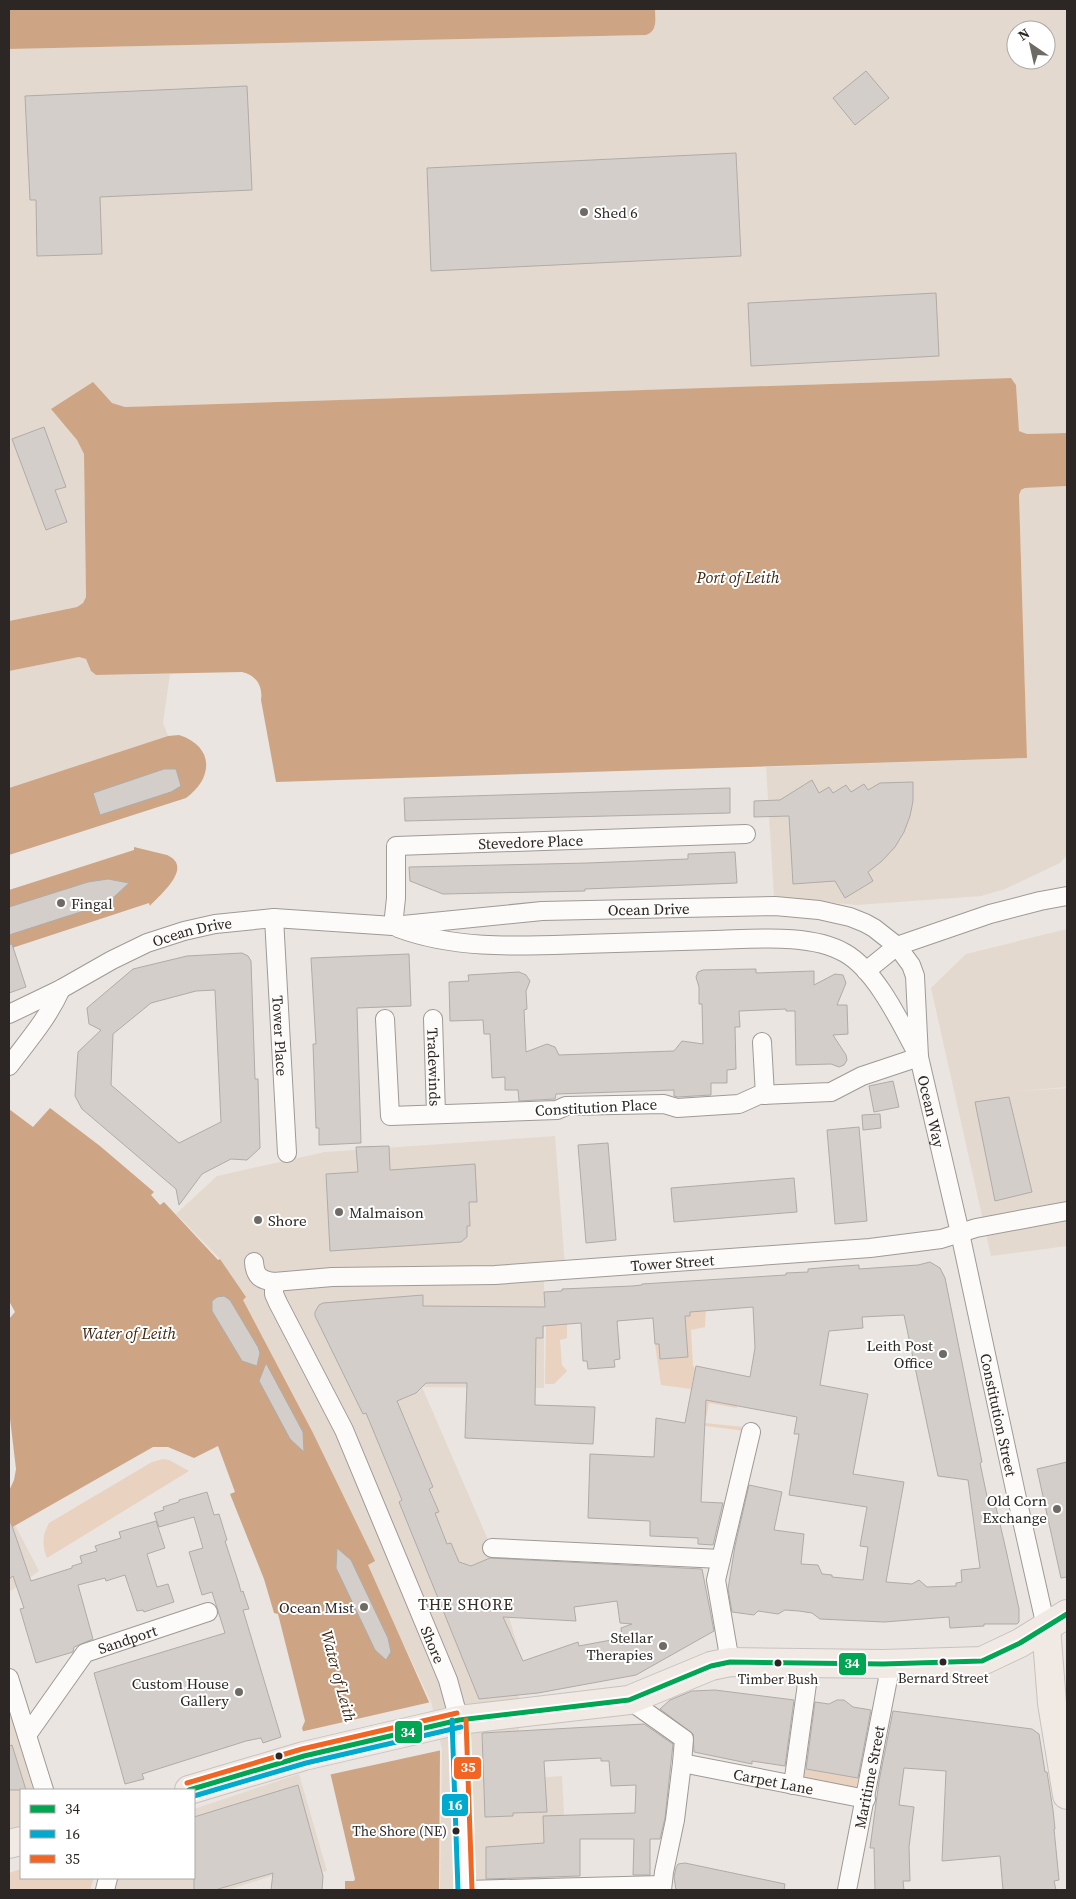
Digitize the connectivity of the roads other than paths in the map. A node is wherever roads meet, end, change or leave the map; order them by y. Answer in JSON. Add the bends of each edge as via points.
{"nodes":[{"id":1,"x":746,"y":834,"type":"dead end"},
{"id":2,"x":1067,"y":896,"type":"edge"},
{"id":3,"x":274,"y":918,"type":"junction"},
{"id":4,"x":393,"y":926,"type":"junction"},
{"id":5,"x":897,"y":946,"type":"junction"},
{"id":6,"x":866,"y":971,"type":"junction"},
{"id":7,"x":916,"y":988,"type":"joint"},
{"id":8,"x":61,"y":989,"type":"junction"},
{"id":9,"x":9,"y":1014,"type":"edge"},
{"id":10,"x":432,"y":1019,"type":"dead end"},
{"id":11,"x":385,"y":1020,"type":"dead end"},
{"id":12,"x":762,"y":1042,"type":"dead end"},
{"id":13,"x":919,"y":1058,"type":"junction"},
{"id":14,"x":9,"y":1066,"type":"edge"},
{"id":15,"x":765,"y":1095,"type":"junction"},
{"id":16,"x":436,"y":1114,"type":"junction"},
{"id":17,"x":287,"y":1153,"type":"dead end"},
{"id":18,"x":1067,"y":1212,"type":"edge"},
{"id":19,"x":960,"y":1233,"type":"junction"},
{"id":20,"x":254,"y":1262,"type":"dead end"},
{"id":21,"x":274,"y":1282,"type":"junction"},
{"id":22,"x":751,"y":1432,"type":"dead end"},
{"id":23,"x":492,"y":1548,"type":"dead end"},
{"id":24,"x":721,"y":1559,"type":"junction"},
{"id":25,"x":208,"y":1612,"type":"dead end"},
{"id":26,"x":1057,"y":1621,"type":"edge"},
{"id":27,"x":730,"y":1662,"type":"junction"},
{"id":28,"x":810,"y":1662,"type":"junction"},
{"id":29,"x":891,"y":1663,"type":"junction"},
{"id":30,"x":9,"y":1678,"type":"edge"},
{"id":31,"x":1067,"y":1685,"type":"edge"},
{"id":32,"x":629,"y":1700,"type":"junction"},
{"id":33,"x":448,"y":1723,"type":"junction"},
{"id":34,"x":27,"y":1735,"type":"junction"},
{"id":35,"x":682,"y":1763,"type":"junction"},
{"id":36,"x":793,"y":1785,"type":"junction"},
{"id":37,"x":44,"y":1789,"type":"edge"},
{"id":38,"x":192,"y":1789,"type":"edge"},
{"id":39,"x":1067,"y":1795,"type":"edge"},
{"id":40,"x":866,"y":1799,"type":"junction"},
{"id":41,"x":662,"y":1888,"type":"edge"},
{"id":42,"x":466,"y":1890,"type":"edge"},
{"id":43,"x":847,"y":1890,"type":"edge"}],
"edges":[{"from":1,"to":4,"type":"street","name":"Stevedore Place","via":[[396,846]]},
{"from":2,"to":5,"type":"street","via":[[990,914]]},
{"from":3,"to":4,"type":"street","name":"Ocean Drive"},
{"from":3,"to":8,"type":"street","name":"Ocean Drive","via":[[215,924],[146,943]]},
{"from":3,"to":17,"type":"street","name":"Tower Place"},
{"from":4,"to":5,"type":"street","name":"Ocean Drive","via":[[542,911],[774,906],[818,910],[850,918],[874,928]]},
{"from":4,"to":6,"type":"street","name":"Ocean Drive","via":[[415,934],[473,945],[788,940],[827,944],[847,954]]},
{"from":5,"to":6,"type":"street"},
{"from":5,"to":7,"type":"street","name":"Ocean Drive","via":[[911,965]]},
{"from":6,"to":13,"type":"street","name":"Ocean Drive"},
{"from":7,"to":13,"type":"street","name":"Ocean Way"},
{"from":8,"to":9,"type":"street","name":"Ocean Drive"},
{"from":8,"to":14,"type":"street","via":[[52,1008]]},
{"from":10,"to":16,"type":"street","name":"Tradewinds"},
{"from":11,"to":16,"type":"street","name":"Constitution Place","via":[[390,1116]]},
{"from":12,"to":15,"type":"street"},
{"from":13,"to":15,"type":"street","name":"Constitution Place","via":[[862,1076],[831,1092]]},
{"from":13,"to":19,"type":"street","name":"Ocean Way"},
{"from":15,"to":16,"type":"street","name":"Constitution Place","via":[[739,1104],[686,1108],[664,1104],[566,1106],[557,1110]]},
{"from":18,"to":19,"type":"street","name":"Tower Street"},
{"from":19,"to":21,"type":"street","name":"Tower Street","via":[[896,1246],[661,1264],[495,1275],[332,1277]]},
{"from":19,"to":26,"type":"street","name":"Constitution Street","via":[[1022,1522]]},
{"from":20,"to":21,"type":"street","via":[[258,1276]]},
{"from":21,"to":33,"type":"street","name":"Shore","via":[[278,1303],[344,1430],[448,1680]]},
{"from":22,"to":24,"type":"street"},
{"from":23,"to":24,"type":"street"},
{"from":24,"to":27,"type":"street","via":[[716,1580]]},
{"from":25,"to":34,"type":"street","name":"Sandport","via":[[85,1653]]},
{"from":26,"to":29,"type":"main road","via":[[982,1662]]},
{"from":26,"to":31,"type":"main road","name":"Constitution Street"},
{"from":26,"to":39,"type":"main road","name":"Constitution Street","via":[[1052,1703]]},
{"from":27,"to":28,"type":"main road"},
{"from":27,"to":32,"type":"main road","via":[[711,1666]]},
{"from":28,"to":29,"type":"main road"},
{"from":28,"to":36,"type":"street"},
{"from":29,"to":40,"type":"street","name":"Maritime Street"},
{"from":30,"to":34,"type":"street"},
{"from":32,"to":33,"type":"main road"},
{"from":32,"to":35,"type":"street","via":[[684,1739]]},
{"from":33,"to":38,"type":"main road","via":[[304,1756]]},
{"from":33,"to":42,"type":"street","name":"Shore"},
{"from":34,"to":37,"type":"street"},
{"from":35,"to":36,"type":"street","name":"Carpet Lane"},
{"from":35,"to":41,"type":"street"},
{"from":36,"to":40,"type":"street","name":"Carpet Lane"},
{"from":40,"to":43,"type":"street","name":"Maritime Street"},
{"from":41,"to":42,"type":"street"}]}
